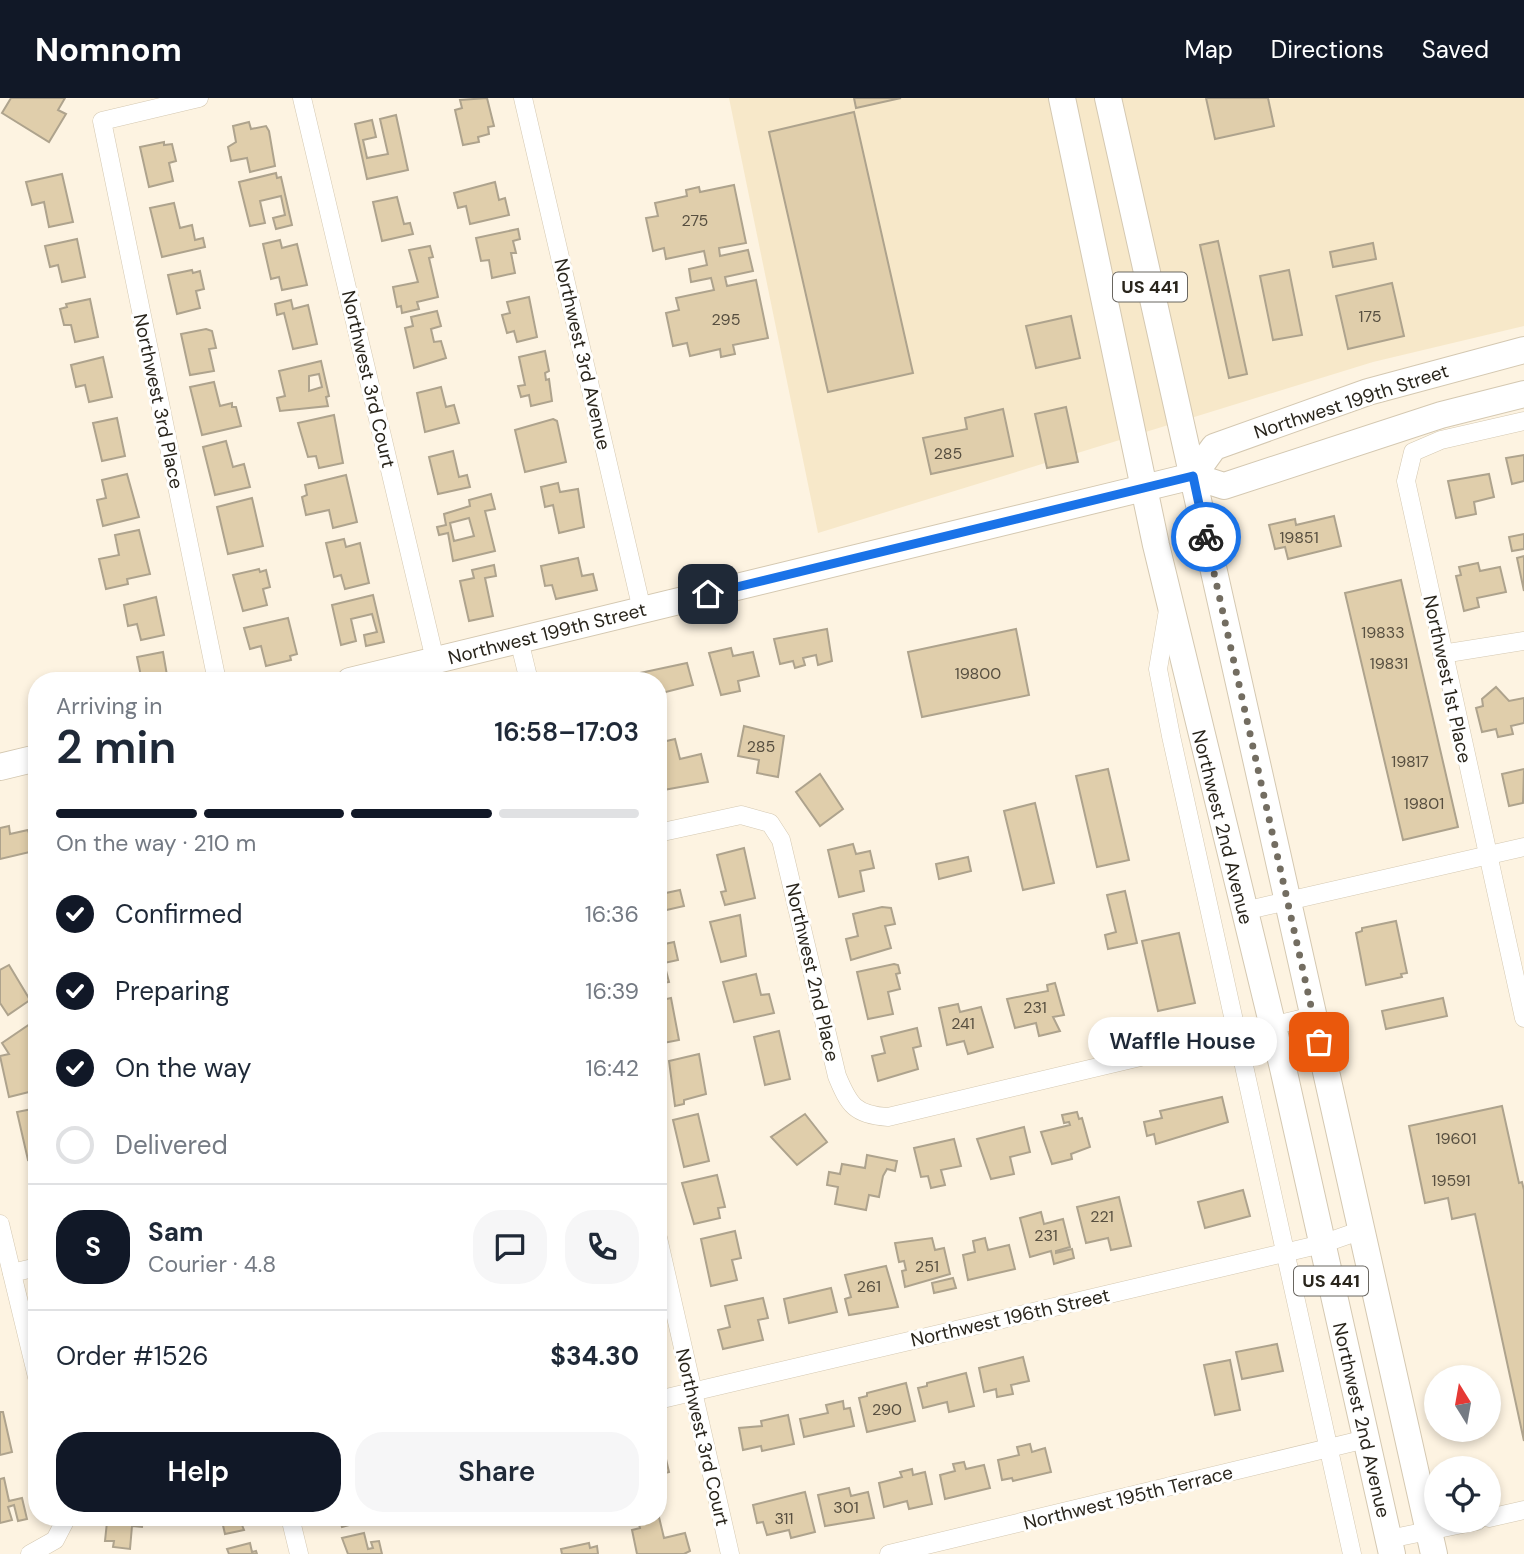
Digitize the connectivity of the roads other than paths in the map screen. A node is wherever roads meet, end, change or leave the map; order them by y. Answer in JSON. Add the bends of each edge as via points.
{"nodes":[{"id":1,"x":199,"y":98,"type":"edge"},
{"id":2,"x":302,"y":98,"type":"edge"},
{"id":3,"x":523,"y":98,"type":"edge"},
{"id":4,"x":1062,"y":98,"type":"edge"},
{"id":5,"x":1108,"y":98,"type":"edge"},
{"id":6,"x":1524,"y":350,"type":"edge"},
{"id":7,"x":1524,"y":394,"type":"edge"},
{"id":8,"x":1524,"y":421,"type":"edge"},
{"id":9,"x":1193,"y":476,"type":"junction"},
{"id":10,"x":1144,"y":489,"type":"junction"},
{"id":11,"x":1170,"y":600,"type":"junction"},
{"id":12,"x":642,"y":610,"type":"junction"},
{"id":13,"x":519,"y":640,"type":"junction"},
{"id":14,"x":1524,"y":641,"type":"edge"},
{"id":15,"x":1442,"y":654,"type":"junction"},
{"id":16,"x":435,"y":660,"type":"junction"},
{"id":17,"x":215,"y":672,"type":"edge"},
{"id":18,"x":386,"y":672,"type":"edge"},
{"id":19,"x":527,"y":672,"type":"edge"},
{"id":20,"x":28,"y":760,"type":"edge"},
{"id":21,"x":0,"y":767,"type":"edge"},
{"id":22,"x":667,"y":832,"type":"edge"},
{"id":23,"x":1524,"y":847,"type":"edge"},
{"id":24,"x":1488,"y":854,"type":"junction"},
{"id":25,"x":1287,"y":901,"type":"junction"},
{"id":26,"x":1244,"y":911,"type":"junction"},
{"id":27,"x":1313,"y":1016,"type":"junction"},
{"id":28,"x":1524,"y":1018,"type":"edge"},
{"id":29,"x":1272,"y":1023,"type":"junction"},
{"id":30,"x":1236,"y":1032,"type":"junction"},
{"id":31,"x":0,"y":1224,"type":"edge"},
{"id":32,"x":1362,"y":1230,"type":"junction"},
{"id":33,"x":1322,"y":1244,"type":"junction"},
{"id":34,"x":1285,"y":1252,"type":"junction"},
{"id":35,"x":28,"y":1269,"type":"edge"},
{"id":36,"x":12,"y":1273,"type":"junction"},
{"id":37,"x":667,"y":1278,"type":"edge"},
{"id":38,"x":28,"y":1340,"type":"edge"},
{"id":39,"x":693,"y":1392,"type":"junction"},
{"id":40,"x":667,"y":1398,"type":"edge"},
{"id":41,"x":1366,"y":1439,"type":"junction"},
{"id":42,"x":1328,"y":1447,"type":"junction"},
{"id":43,"x":1524,"y":1510,"type":"edge"},
{"id":44,"x":1501,"y":1515,"type":"edge"},
{"id":45,"x":62,"y":1526,"type":"edge"},
{"id":46,"x":292,"y":1526,"type":"edge"},
{"id":47,"x":1451,"y":1533,"type":"edge"},
{"id":48,"x":1431,"y":1542,"type":"edge"},
{"id":49,"x":961,"y":1546,"type":"edge"},
{"id":50,"x":1391,"y":1546,"type":"edge"},
{"id":51,"x":30,"y":1554,"type":"edge"},
{"id":52,"x":299,"y":1554,"type":"edge"},
{"id":53,"x":730,"y":1554,"type":"edge"},
{"id":54,"x":889,"y":1554,"type":"edge"},
{"id":55,"x":1352,"y":1554,"type":"edge"}],
"edges":[{"from":1,"to":17,"type":"street","name":"Northwest 3rd Place","via":[[102,121]]},
{"from":2,"to":16,"type":"street","name":"Northwest 3rd Court"},
{"from":3,"to":12,"type":"street","name":"Northwest 3rd Avenue"},
{"from":4,"to":10,"type":"main road","name":"Northwest 2nd Avenue","number":"US 441"},
{"from":5,"to":9,"type":"main road","number":"US 441"},
{"from":6,"to":9,"type":"main road","name":"Northwest 199th Street","via":[[1368,392],[1214,447]]},
{"from":7,"to":9,"type":"main road","via":[[1441,415],[1224,486]]},
{"from":8,"to":15,"type":"street","name":"Northwest 1st Place","via":[[1441,440],[1413,452],[1406,481]]},
{"from":9,"to":10,"type":"main road","name":"Northwest 199th Street"},
{"from":9,"to":25,"type":"main road","number":"US 441"},
{"from":10,"to":11,"type":"main road","name":"Northwest 2nd Avenue","number":"US 441"},
{"from":10,"to":12,"type":"main road","name":"Northwest 199th Street"},
{"from":11,"to":26,"type":"main road","name":"Northwest 2nd Avenue","number":"US 441"},
{"from":11,"to":30,"type":"street","via":[[1158,668]]},
{"from":12,"to":13,"type":"main road","name":"Northwest 199th Street"},
{"from":13,"to":16,"type":"main road","name":"Northwest 199th Street"},
{"from":13,"to":19,"type":"street"},
{"from":14,"to":15,"type":"street"},
{"from":15,"to":24,"type":"street","name":"Northwest 1st Place"},
{"from":16,"to":18,"type":"main road","name":"Northwest 199th Street"},
{"from":20,"to":21,"type":"main road"},
{"from":22,"to":30,"type":"street","name":"Northwest 2nd Place","via":[[741,815],[770,823],[781,840],[837,1076],[847,1100],[865,1115],[888,1117]]},
{"from":23,"to":24,"type":"street"},
{"from":24,"to":25,"type":"street"},
{"from":24,"to":28,"type":"street","name":"Northwest 1st Place"},
{"from":25,"to":26,"type":"street"},
{"from":25,"to":27,"type":"main road","number":"US 441"},
{"from":26,"to":29,"type":"main road","name":"Northwest 2nd Avenue","number":"US 441"},
{"from":27,"to":29,"type":"street"},
{"from":27,"to":32,"type":"main road","number":"US 441"},
{"from":29,"to":30,"type":"street"},
{"from":29,"to":33,"type":"main road","name":"Northwest 2nd Avenue","number":"US 441"},
{"from":30,"to":34,"type":"street"},
{"from":31,"to":36,"type":"street"},
{"from":32,"to":33,"type":"street","name":"Northwest 196th Street"},
{"from":32,"to":48,"type":"main road","number":"US 441"},
{"from":33,"to":34,"type":"street","name":"Northwest 196th Street"},
{"from":33,"to":41,"type":"main road","name":"Northwest 2nd Avenue","number":"US 441"},
{"from":34,"to":39,"type":"street","name":"Northwest 196th Street"},
{"from":34,"to":42,"type":"street"},
{"from":35,"to":36,"type":"street"},
{"from":36,"to":38,"type":"street"},
{"from":37,"to":39,"type":"street","name":"Northwest 3rd Court"},
{"from":39,"to":40,"type":"street","name":"Northwest 196th Street"},
{"from":39,"to":53,"type":"street","name":"Northwest 3rd Court"},
{"from":41,"to":42,"type":"street","name":"Northwest 195th Terrace"},
{"from":41,"to":50,"type":"main road","name":"Northwest 2nd Avenue","number":"US 441"},
{"from":42,"to":49,"type":"street","name":"Northwest 195th Terrace"},
{"from":42,"to":55,"type":"street"},
{"from":43,"to":44,"type":"street"},
{"from":45,"to":51,"type":"street","via":[[55,1540]]},
{"from":46,"to":52,"type":"street"},
{"from":47,"to":48,"type":"street"},
{"from":48,"to":50,"type":"street"},
{"from":49,"to":54,"type":"street","name":"Northwest 195th Terrace"}]}
